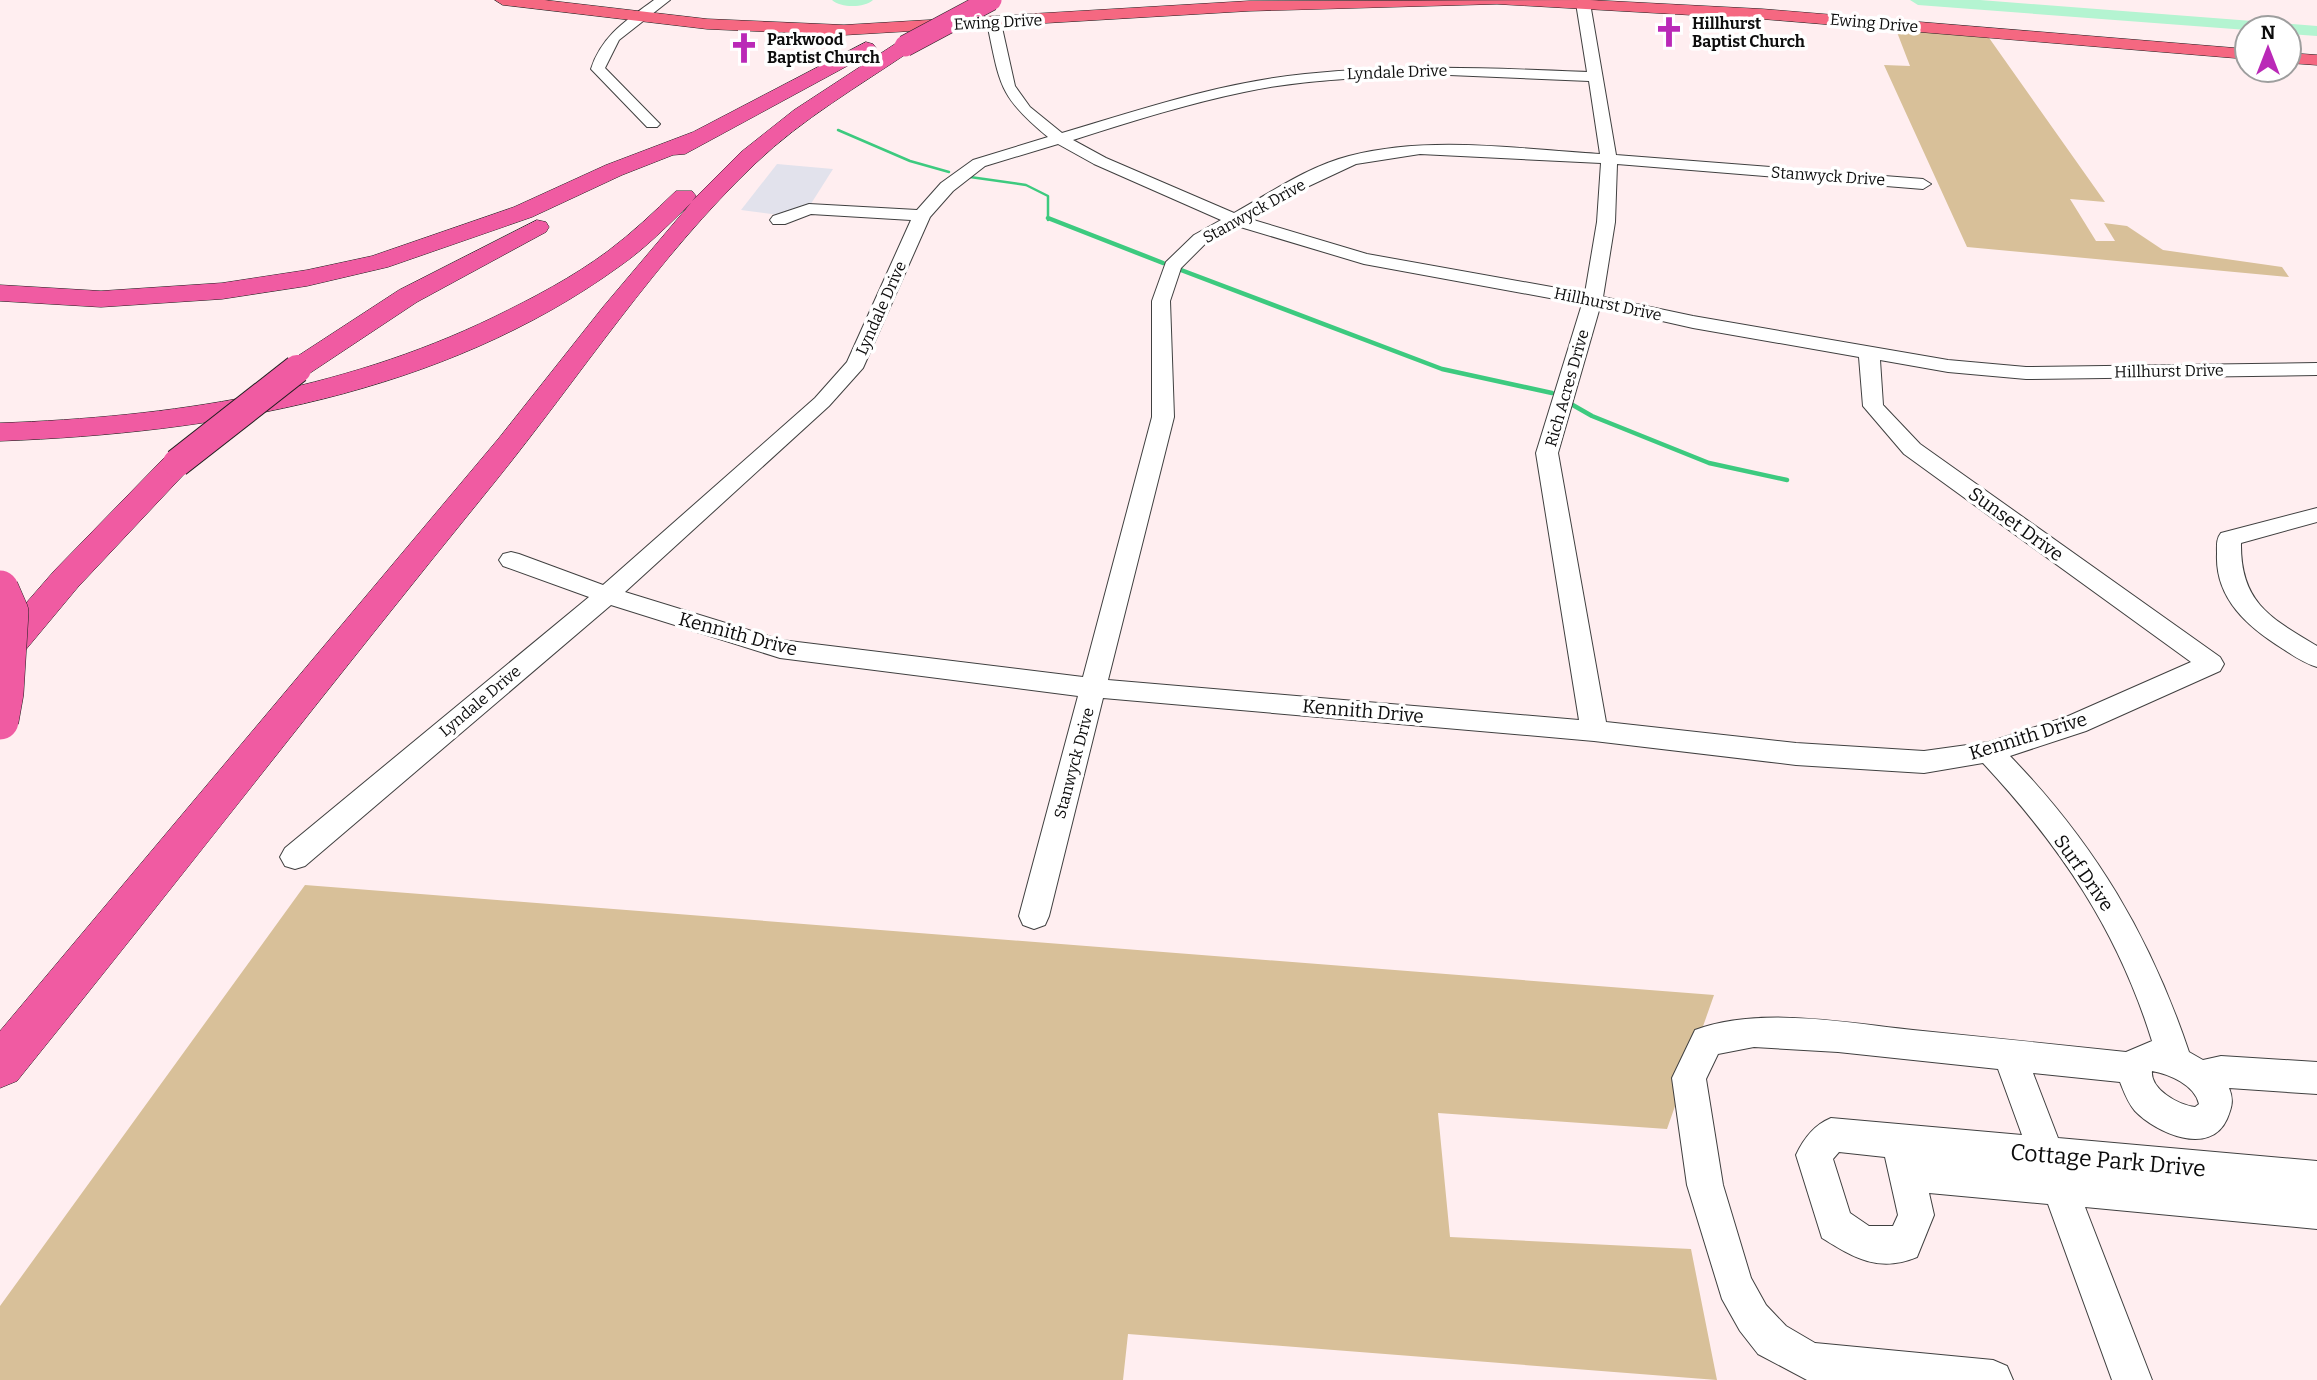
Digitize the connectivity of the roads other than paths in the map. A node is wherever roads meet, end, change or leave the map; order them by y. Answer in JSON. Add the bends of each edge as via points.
{"nodes":[{"id":1,"x":503,"y":0,"type":"edge"},
{"id":2,"x":663,"y":0,"type":"edge"},
{"id":3,"x":967,"y":0,"type":"edge"},
{"id":4,"x":991,"y":0,"type":"edge"},
{"id":5,"x":1494,"y":0,"type":"edge"},
{"id":6,"x":1500,"y":0,"type":"edge"},
{"id":7,"x":1247,"y":3,"type":"edge"},
{"id":8,"x":1583,"y":3,"type":"junction"},
{"id":9,"x":641,"y":16,"type":"junction"},
{"id":10,"x":994,"y":23,"type":"junction"},
{"id":11,"x":888,"y":50,"type":"junction"},
{"id":12,"x":2233,"y":53,"type":"edge"},
{"id":13,"x":1596,"y":77,"type":"junction"},
{"id":14,"x":652,"y":124,"type":"dead end"},
{"id":15,"x":698,"y":137,"type":"junction"},
{"id":16,"x":1060,"y":139,"type":"junction"},
{"id":17,"x":1609,"y":159,"type":"junction"},
{"id":18,"x":1923,"y":184,"type":"dead end"},
{"id":19,"x":829,"y":210,"type":"joint"},
{"id":20,"x":922,"y":215,"type":"junction"},
{"id":21,"x":779,"y":220,"type":"dead end"},
{"id":22,"x":1236,"y":220,"type":"junction"},
{"id":23,"x":0,"y":293,"type":"edge"},
{"id":24,"x":1593,"y":300,"type":"junction"},
{"id":25,"x":1868,"y":352,"type":"junction"},
{"id":26,"x":2317,"y":369,"type":"edge"},
{"id":27,"x":0,"y":432,"type":"edge"},
{"id":28,"x":2317,"y":515,"type":"edge"},
{"id":29,"x":511,"y":560,"type":"dead end"},
{"id":30,"x":0,"y":589,"type":"edge"},
{"id":31,"x":607,"y":595,"type":"junction"},
{"id":32,"x":0,"y":656,"type":"edge"},
{"id":33,"x":2317,"y":658,"type":"edge"},
{"id":34,"x":2211,"y":664,"type":"joint"},
{"id":35,"x":1094,"y":688,"type":"junction"},
{"id":36,"x":0,"y":721,"type":"edge"},
{"id":37,"x":1594,"y":731,"type":"junction"},
{"id":38,"x":1989,"y":752,"type":"junction"},
{"id":39,"x":295,"y":857,"type":"dead end"},
{"id":40,"x":1034,"y":916,"type":"dead end"},
{"id":41,"x":2158,"y":1006,"type":"joint"},
{"id":42,"x":2009,"y":1054,"type":"junction"},
{"id":43,"x":0,"y":1066,"type":"edge"},
{"id":44,"x":2132,"y":1068,"type":"junction"},
{"id":45,"x":2188,"y":1068,"type":"junction"},
{"id":46,"x":2317,"y":1078,"type":"edge"},
{"id":47,"x":2046,"y":1154,"type":"junction"},
{"id":48,"x":2317,"y":1180,"type":"edge"},
{"id":49,"x":2058,"y":1189,"type":"junction"},
{"id":50,"x":2317,"y":1212,"type":"edge"},
{"id":51,"x":1993,"y":1380,"type":"edge"},
{"id":52,"x":2132,"y":1380,"type":"edge"}],
"edges":[{"from":1,"to":9,"type":"main road","name":"Ewing Drive"},
{"from":2,"to":9,"type":"street"},
{"from":3,"to":11,"type":"highway"},
{"from":4,"to":11,"type":"highway","bridge":true},
{"from":5,"to":7,"type":"main road","name":"Ewing Drive"},
{"from":6,"to":8,"type":"main road","name":"Ewing Drive"},
{"from":7,"to":10,"type":"main road","name":"Ewing Drive"},
{"from":8,"to":12,"type":"main road","name":"Ewing Drive"},
{"from":8,"to":13,"type":"street","name":"Rich Acres Drive"},
{"from":9,"to":10,"type":"main road","name":"Ewing Drive","via":[[844,30]]},
{"from":9,"to":14,"type":"street","via":[[615,34],[602,52],[598,69]]},
{"from":10,"to":16,"type":"street","name":"Hillhurst Drive","via":[[1008,86],[1025,110]]},
{"from":11,"to":15,"type":"highway"},
{"from":11,"to":27,"type":"highway","via":[[732,154],[612,261],[503,324],[352,381],[230,411],[138,424]]},
{"from":11,"to":43,"type":"highway","via":[[759,149],[694,214]]},
{"from":13,"to":16,"type":"street","name":"Lyndale Drive","via":[[1426,70],[1331,75],[1213,94]]},
{"from":13,"to":17,"type":"street","name":"Rich Acres Drive"},
{"from":15,"to":23,"type":"highway","via":[[523,212],[379,262],[222,291],[101,299]]},
{"from":15,"to":32,"type":"highway","bridge":true,"via":[[408,296],[297,369],[177,463]]},
{"from":16,"to":20,"type":"street","name":"Lyndale Drive","via":[[979,163],[947,187]]},
{"from":16,"to":22,"type":"street","name":"Hillhurst Drive"},
{"from":17,"to":18,"type":"street","name":"Stanwyck Drive"},
{"from":17,"to":22,"type":"street","name":"Stanwyck Drive","via":[[1420,149],[1393,153],[1352,160]]},
{"from":17,"to":24,"type":"street","name":"Rich Acres Drive","via":[[1606,222]]},
{"from":19,"to":20,"type":"street"},
{"from":19,"to":21,"type":"street","via":[[809,209]]},
{"from":20,"to":31,"type":"street","name":"Lyndale Drive","via":[[856,364],[822,402]]},
{"from":22,"to":24,"type":"street","name":"Hillhurst Drive","via":[[1364,259]]},
{"from":22,"to":35,"type":"street","name":"Stanwyck Drive","via":[[1200,239],[1172,266],[1161,301],[1163,417]]},
{"from":24,"to":25,"type":"street","name":"Hillhurst Drive"},
{"from":24,"to":37,"type":"street","name":"Rich Acres Drive","via":[[1564,386],[1548,453]]},
{"from":25,"to":26,"type":"street","name":"Hillhurst Drive","via":[[2026,373]]},
{"from":25,"to":34,"type":"street","name":"Sunset Drive","via":[[1873,406],[1912,449]]},
{"from":28,"to":33,"type":"street","via":[[2230,538],[2227,557],[2234,590],[2254,619]]},
{"from":29,"to":31,"type":"street","name":"Kennith Drive"},
{"from":30,"to":36,"type":"highway","bridge":true,"via":[[9,612]]},
{"from":31,"to":35,"type":"street","name":"Kennith Drive","via":[[780,649]]},
{"from":31,"to":39,"type":"street","name":"Lyndale Drive"},
{"from":34,"to":38,"type":"street","name":"Kennith Drive","via":[[2076,724]]},
{"from":35,"to":37,"type":"street","name":"Kennith Drive"},
{"from":35,"to":40,"type":"street","name":"Stanwyck Drive"},
{"from":37,"to":38,"type":"street","name":"Kennith Drive","via":[[1796,754],[1924,762]]},
{"from":38,"to":41,"type":"street","name":"Surf Drive","via":[[2104,897],[2134,949]]},
{"from":41,"to":45,"type":"street"},
{"from":42,"to":44,"type":"street"},
{"from":42,"to":47,"type":"street"},
{"from":42,"to":51,"type":"street","via":[[1754,1032],[1707,1041],[1689,1078],[1705,1185],[1735,1286],[1772,1340],[1811,1362]]},
{"from":44,"to":45,"type":"street","via":[[2152,1056]]},
{"from":44,"to":45,"type":"street","via":[[2136,1083],[2151,1103],[2190,1122],[2210,1117],[2214,1098]]},
{"from":45,"to":46,"type":"street"},
{"from":47,"to":48,"type":"street","name":"Cottage Park Drive"},
{"from":47,"to":49,"type":"street"},
{"from":47,"to":49,"type":"street","name":"Cottage Park Drive","via":[[1903,1157]]},
{"from":49,"to":50,"type":"street","name":"Cottage Park Drive"},
{"from":49,"to":52,"type":"street"}]}
